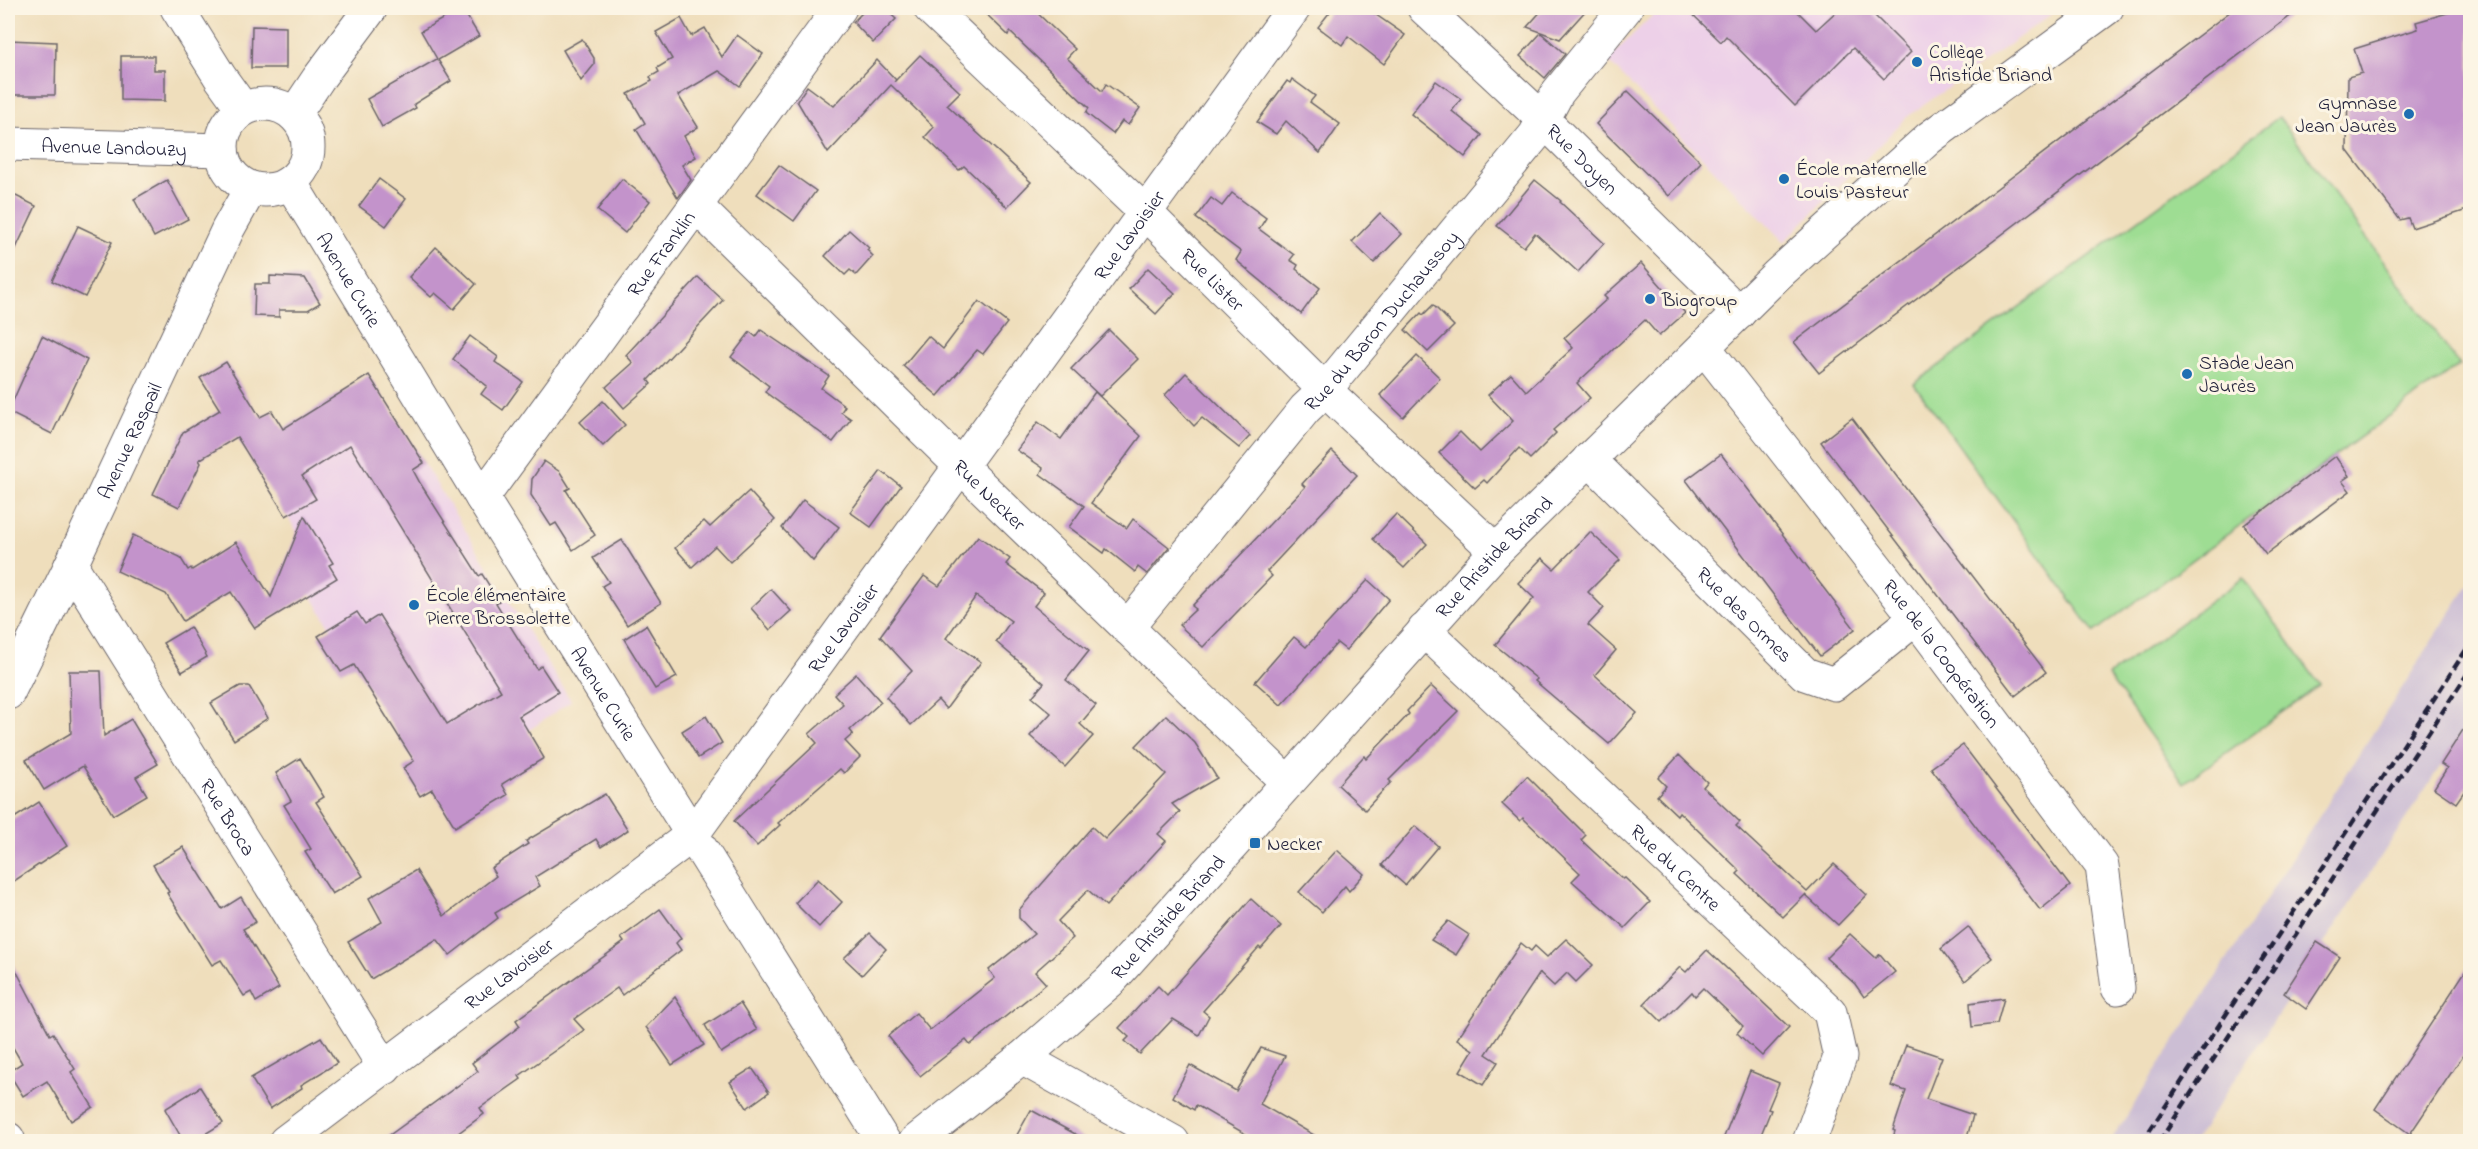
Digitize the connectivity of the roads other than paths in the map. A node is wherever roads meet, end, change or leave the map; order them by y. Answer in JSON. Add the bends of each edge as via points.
{"nodes":[{"id":1,"x":177,"y":8,"type":"edge"},
{"id":2,"x":371,"y":8,"type":"edge"},
{"id":3,"x":840,"y":8,"type":"edge"},
{"id":4,"x":930,"y":8,"type":"edge"},
{"id":5,"x":1294,"y":8,"type":"edge"},
{"id":6,"x":1424,"y":8,"type":"edge"},
{"id":7,"x":1626,"y":8,"type":"edge"},
{"id":8,"x":2107,"y":8,"type":"edge"},
{"id":9,"x":243,"y":109,"type":"junction"},
{"id":10,"x":294,"y":115,"type":"junction"},
{"id":11,"x":1544,"y":121,"type":"junction"},
{"id":12,"x":8,"y":144,"type":"edge"},
{"id":13,"x":222,"y":150,"type":"junction"},
{"id":14,"x":290,"y":182,"type":"junction"},
{"id":15,"x":251,"y":188,"type":"junction"},
{"id":16,"x":696,"y":206,"type":"junction"},
{"id":17,"x":1145,"y":212,"type":"junction"},
{"id":18,"x":1739,"y":313,"type":"junction"},
{"id":19,"x":1704,"y":347,"type":"junction"},
{"id":20,"x":1325,"y":390,"type":"junction"},
{"id":21,"x":1589,"y":459,"type":"junction"},
{"id":22,"x":960,"y":465,"type":"junction"},
{"id":23,"x":482,"y":498,"type":"junction"},
{"id":24,"x":1496,"y":551,"type":"junction"},
{"id":25,"x":71,"y":565,"type":"junction"},
{"id":26,"x":1916,"y":618,"type":"junction"},
{"id":27,"x":1127,"y":628,"type":"junction"},
{"id":28,"x":1424,"y":630,"type":"junction"},
{"id":29,"x":8,"y":693,"type":"edge"},
{"id":30,"x":1287,"y":782,"type":"junction"},
{"id":31,"x":692,"y":835,"type":"junction"},
{"id":32,"x":2118,"y":988,"type":"dead end"},
{"id":33,"x":1022,"y":1058,"type":"junction"},
{"id":34,"x":385,"y":1068,"type":"junction"},
{"id":35,"x":285,"y":1142,"type":"edge"},
{"id":36,"x":884,"y":1142,"type":"edge"},
{"id":37,"x":915,"y":1142,"type":"edge"},
{"id":38,"x":1173,"y":1142,"type":"edge"},
{"id":39,"x":1809,"y":1142,"type":"edge"}],
"edges":[{"from":1,"to":9,"type":"street"},
{"from":2,"to":10,"type":"street"},
{"from":3,"to":16,"type":"street","name":"Rue Franklin"},
{"from":4,"to":17,"type":"street","name":"Rue Lister"},
{"from":5,"to":17,"type":"street","name":"Rue Lavoisier"},
{"from":6,"to":11,"type":"street","name":"Rue Doyen"},
{"from":7,"to":11,"type":"street","name":"Rue du Baron Duchaussoy","via":[[1557,92]]},
{"from":8,"to":18,"type":"street","name":"Rue Aristide Briand","via":[[1929,138]]},
{"from":9,"to":10,"type":"street","via":[[270,104]]},
{"from":9,"to":13,"type":"street","via":[[227,127]]},
{"from":10,"to":14,"type":"street","via":[[307,137],[308,150],[299,173]]},
{"from":11,"to":18,"type":"street","name":"Rue Doyen"},
{"from":11,"to":20,"type":"street","name":"Rue du Baron Duchaussoy"},
{"from":12,"to":13,"type":"street","name":"Avenue Landouzy"},
{"from":13,"to":15,"type":"street","via":[[231,173]]},
{"from":14,"to":15,"type":"street","via":[[271,189]]},
{"from":14,"to":23,"type":"street","name":"Avenue Curie"},
{"from":15,"to":25,"type":"street","name":"Avenue Raspail","via":[[228,229]]},
{"from":16,"to":22,"type":"street","name":"Rue Necker"},
{"from":16,"to":23,"type":"street","name":"Rue Franklin"},
{"from":17,"to":20,"type":"street","name":"Rue Lister"},
{"from":17,"to":22,"type":"street","name":"Rue Lavoisier"},
{"from":18,"to":19,"type":"street","name":"Rue Aristide Briand"},
{"from":19,"to":21,"type":"street","name":"Rue Aristide Briand"},
{"from":19,"to":26,"type":"street","name":"Rue de la Coopération"},
{"from":20,"to":24,"type":"street","name":"Rue Lister"},
{"from":20,"to":27,"type":"street","name":"Rue du Baron Duchaussoy","via":[[1305,409]]},
{"from":21,"to":24,"type":"street","name":"Rue Aristide Briand"},
{"from":21,"to":26,"type":"street","name":"Rue des Ormes","via":[[1805,674],[1834,684]]},
{"from":22,"to":27,"type":"street","name":"Rue Necker"},
{"from":22,"to":31,"type":"street","name":"Rue Lavoisier"},
{"from":23,"to":31,"type":"street","name":"Avenue Curie"},
{"from":24,"to":28,"type":"street","name":"Rue Aristide Briand"},
{"from":25,"to":29,"type":"street","name":"Avenue Raspail"},
{"from":25,"to":34,"type":"street","name":"Rue Broca"},
{"from":26,"to":32,"type":"street","name":"Rue de la Coopération","via":[[2102,866]]},
{"from":27,"to":30,"type":"street","name":"Rue Necker"},
{"from":28,"to":30,"type":"street","name":"Rue Aristide Briand"},
{"from":28,"to":39,"type":"street","name":"Rue du Centre","via":[[1830,1012],[1840,1057]]},
{"from":30,"to":33,"type":"street","name":"Rue Aristide Briand","via":[[1110,981]]},
{"from":31,"to":34,"type":"street","name":"Rue Lavoisier"},
{"from":31,"to":36,"type":"street","name":"Avenue Curie"},
{"from":33,"to":37,"type":"street","name":"Rue Aristide Briand"},
{"from":33,"to":38,"type":"street"},
{"from":34,"to":35,"type":"street","name":"Rue Lavoisier"}]}
